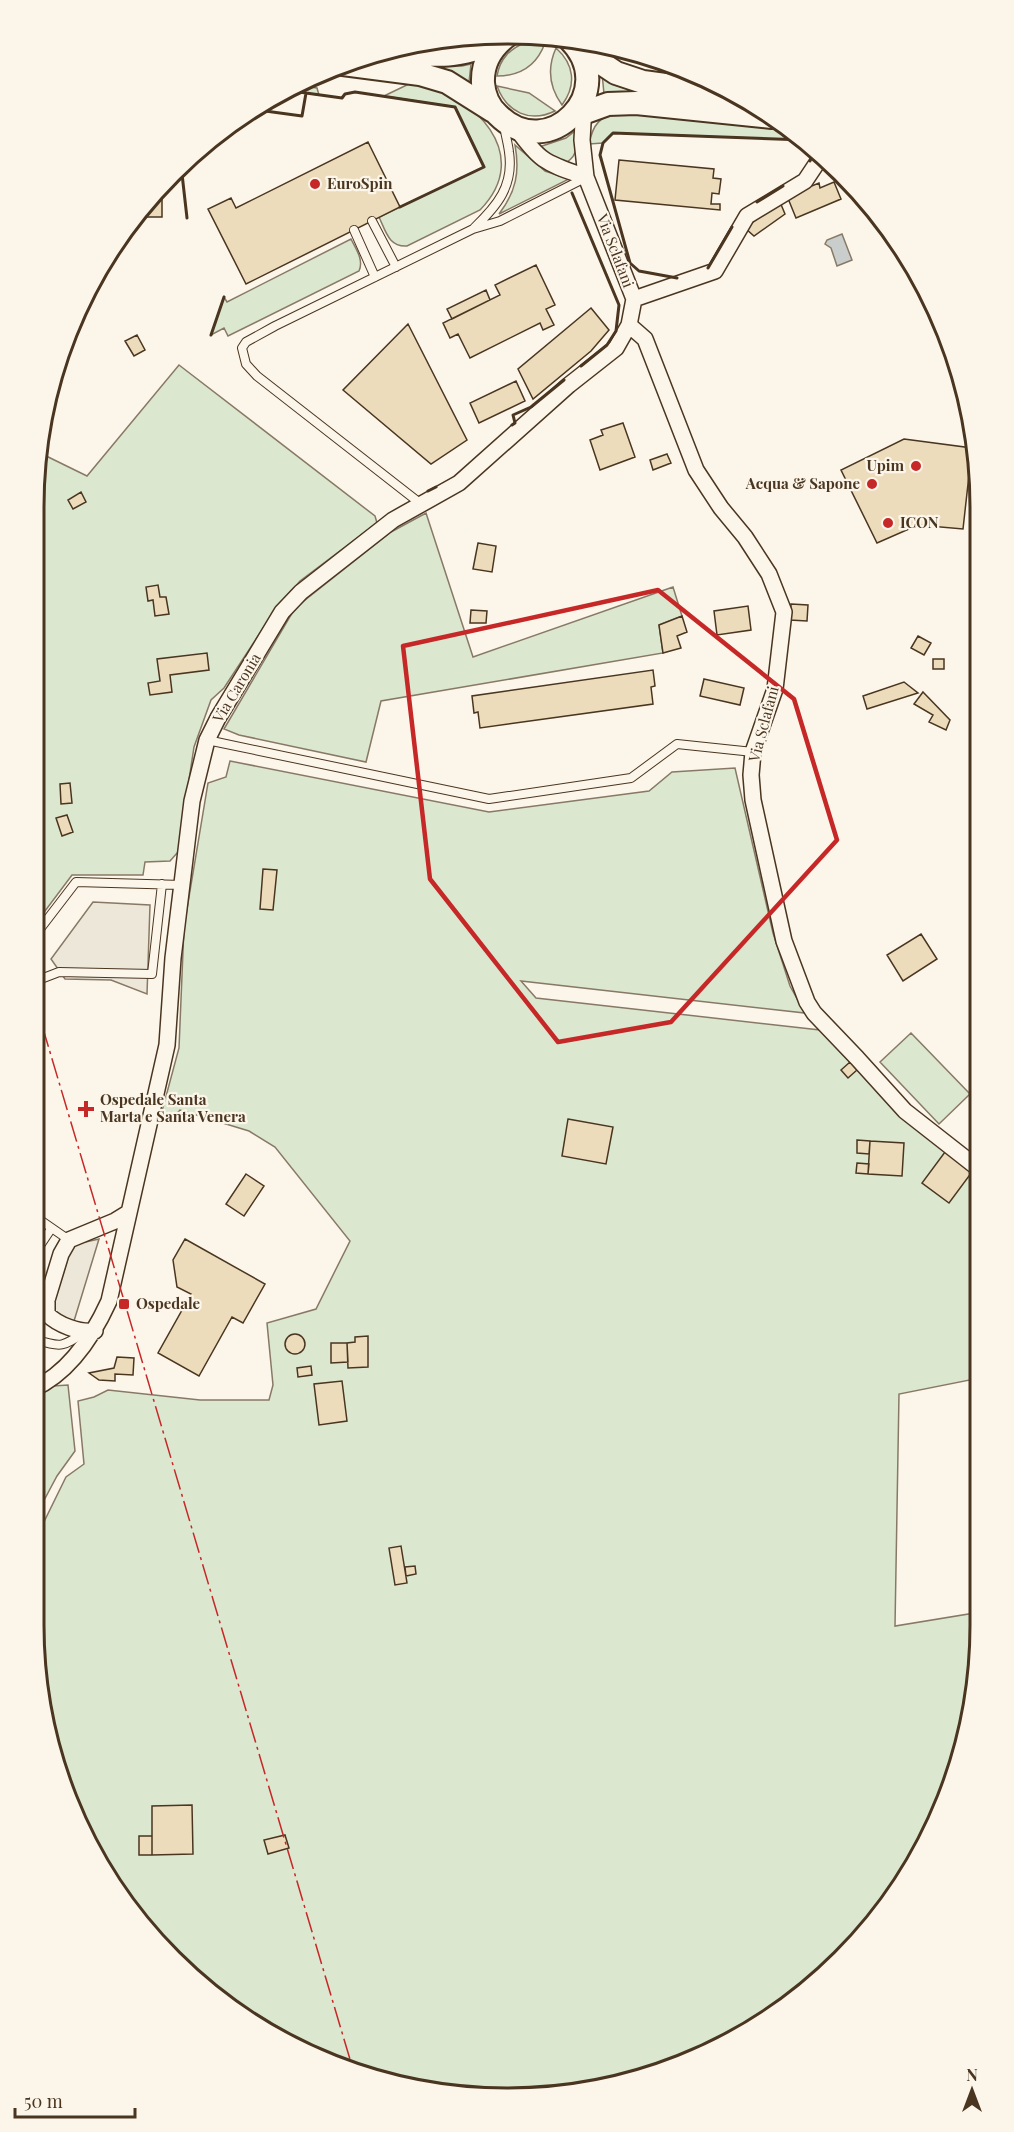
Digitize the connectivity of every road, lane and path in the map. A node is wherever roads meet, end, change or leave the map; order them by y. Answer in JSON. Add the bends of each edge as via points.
{"nodes":[{"id":1,"x":486,"y":44,"type":"edge"},
{"id":2,"x":498,"y":44,"type":"edge"},
{"id":3,"x":577,"y":49,"type":"edge"},
{"id":4,"x":582,"y":50,"type":"edge"},
{"id":5,"x":414,"y":53,"type":"edge"},
{"id":6,"x":363,"y":67,"type":"edge"},
{"id":7,"x":697,"y":85,"type":"edge"},
{"id":8,"x":580,"y":107,"type":"junction"},
{"id":9,"x":754,"y":115,"type":"edge"},
{"id":10,"x":504,"y":120,"type":"junction"},
{"id":11,"x":817,"y":163,"type":"edge"},
{"id":12,"x":586,"y":177,"type":"junction"},
{"id":13,"x":372,"y":221,"type":"dead end"},
{"id":14,"x":473,"y":229,"type":"junction"},
{"id":15,"x":354,"y":230,"type":"dead end"},
{"id":16,"x":396,"y":267,"type":"junction"},
{"id":17,"x":375,"y":277,"type":"junction"},
{"id":18,"x":634,"y":299,"type":"junction"},
{"id":19,"x":629,"y":326,"type":"junction"},
{"id":20,"x":421,"y":504,"type":"junction"},
{"id":21,"x":207,"y":740,"type":"junction"},
{"id":22,"x":753,"y":752,"type":"junction"},
{"id":23,"x":162,"y":884,"type":"junction"},
{"id":24,"x":182,"y":885,"type":"junction"},
{"id":25,"x":44,"y":924,"type":"edge"},
{"id":26,"x":44,"y":978,"type":"edge"},
{"id":27,"x":970,"y":1162,"type":"edge"},
{"id":28,"x":128,"y":1213,"type":"junction"},
{"id":29,"x":44,"y":1224,"type":"edge"},
{"id":30,"x":51,"y":1229,"type":"junction"},
{"id":31,"x":44,"y":1240,"type":"edge"},
{"id":32,"x":69,"y":1240,"type":"junction"},
{"id":33,"x":44,"y":1306,"type":"edge"},
{"id":34,"x":44,"y":1315,"type":"edge"},
{"id":35,"x":89,"y":1332,"type":"junction"},
{"id":36,"x":44,"y":1342,"type":"edge"},
{"id":37,"x":44,"y":1384,"type":"edge"}],
"edges":[{"from":1,"to":5,"type":"main road","via":[[457,55]]},
{"from":2,"to":10,"type":"main road","via":[[485,63],[484,89]]},
{"from":3,"to":8,"type":"main road","via":[[585,60],[588,75]]},
{"from":4,"to":7,"type":"main road","via":[[616,73],[643,82]]},
{"from":6,"to":10,"type":"main road","via":[[420,74],[447,82]]},
{"from":8,"to":9,"type":"main road","via":[[636,103]]},
{"from":8,"to":10,"type":"main road","via":[[559,126],[544,131],[529,131]]},
{"from":8,"to":12,"type":"street","name":"Via Sclafani"},
{"from":10,"to":12,"type":"street","via":[[548,164]]},
{"from":10,"to":14,"type":"lane","via":[[508,180],[495,208]]},
{"from":11,"to":18,"type":"street","via":[[805,181],[747,216],[715,272]]},
{"from":12,"to":14,"type":"lane","via":[[500,221]]},
{"from":12,"to":18,"type":"street","name":"Via Sclafani"},
{"from":13,"to":16,"type":"lane"},
{"from":14,"to":16,"type":"lane"},
{"from":15,"to":17,"type":"lane"},
{"from":16,"to":17,"type":"lane"},
{"from":17,"to":20,"type":"lane","via":[[246,342],[243,356],[256,376]]},
{"from":18,"to":19,"type":"street","name":"Via Sclafani"},
{"from":19,"to":20,"type":"street","name":"Via Caronia","via":[[616,348],[459,483]]},
{"from":19,"to":22,"type":"street","name":"Via Sclafani","via":[[645,339],[696,470],[769,574],[784,612],[775,689]]},
{"from":20,"to":21,"type":"street","name":"Via Caronia","via":[[393,520],[320,576],[282,612]]},
{"from":21,"to":22,"type":"lane","via":[[489,799],[632,778],[677,744]]},
{"from":21,"to":24,"type":"street","name":"Via Caronia","via":[[192,801]]},
{"from":22,"to":27,"type":"street","name":"Via Sclafani","via":[[753,800],[784,941],[807,1002],[905,1111]]},
{"from":23,"to":24,"type":"lane"},
{"from":23,"to":25,"type":"lane","via":[[76,882]]},
{"from":23,"to":26,"type":"lane","via":[[152,974],[59,972]]},
{"from":24,"to":28,"type":"street","name":"Via Caronia","via":[[167,1045]]},
{"from":28,"to":32,"type":"street"},
{"from":28,"to":35,"type":"street","name":"Via Caronia","via":[[109,1301]]},
{"from":29,"to":30,"type":"lane"},
{"from":30,"to":31,"type":"lane"},
{"from":30,"to":32,"type":"lane"},
{"from":32,"to":33,"type":"street"},
{"from":34,"to":35,"type":"street"},
{"from":35,"to":36,"type":"lane","via":[[64,1346]]},
{"from":35,"to":37,"type":"street","name":"Via Caronia","via":[[76,1355]]}]}
